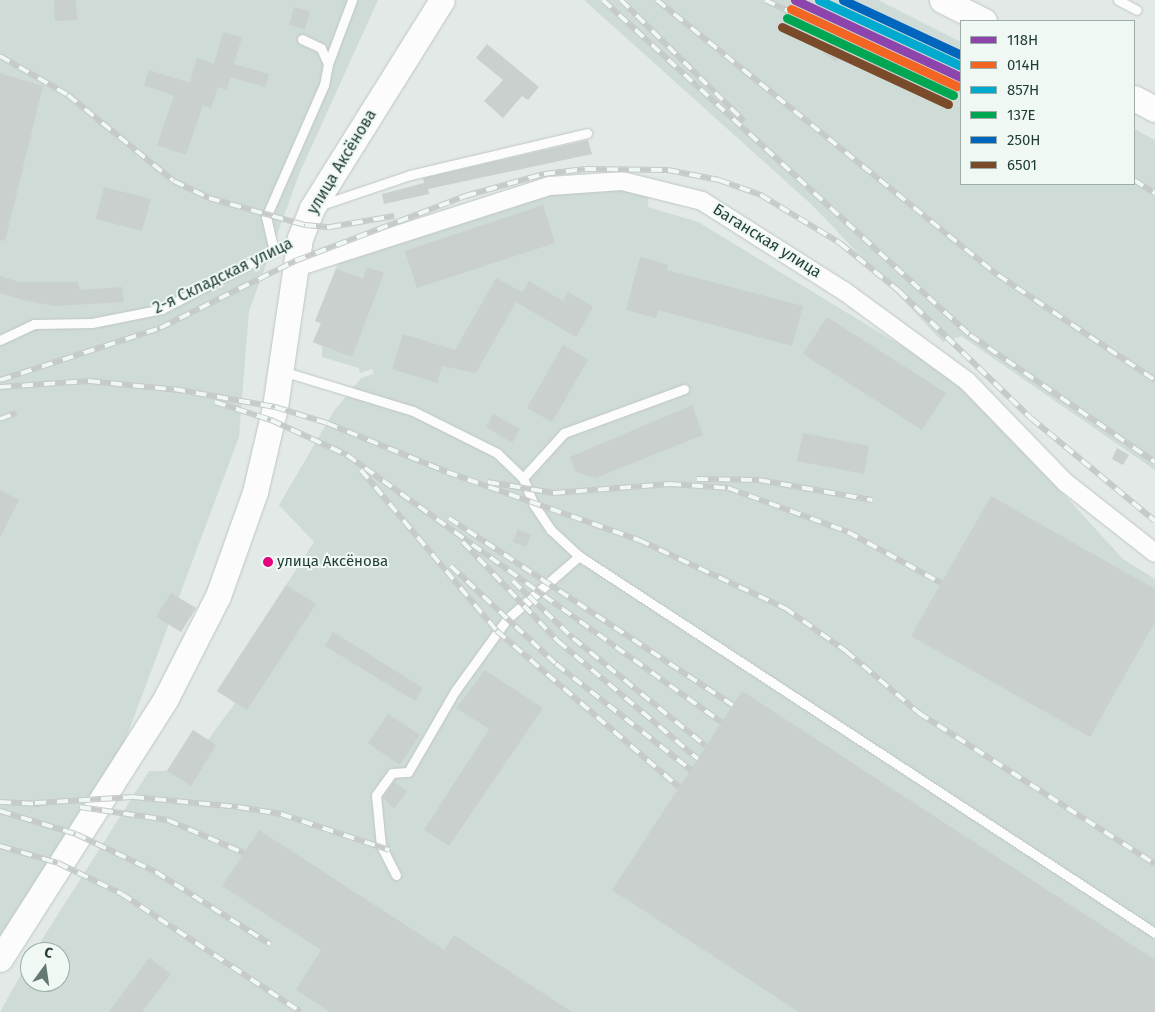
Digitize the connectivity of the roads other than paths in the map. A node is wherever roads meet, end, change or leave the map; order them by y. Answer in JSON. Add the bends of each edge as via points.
{"nodes":[{"id":1,"x":352,"y":0,"type":"edge"},
{"id":2,"x":442,"y":0,"type":"edge"},
{"id":3,"x":942,"y":0,"type":"edge"},
{"id":4,"x":1118,"y":0,"type":"edge"},
{"id":5,"x":1137,"y":10,"type":"dead end"},
{"id":6,"x":982,"y":20,"type":"edge"},
{"id":7,"x":302,"y":39,"type":"dead end"},
{"id":8,"x":328,"y":64,"type":"junction"},
{"id":9,"x":1135,"y":99,"type":"edge"},
{"id":10,"x":1155,"y":109,"type":"edge"},
{"id":11,"x":587,"y":133,"type":"dead end"},
{"id":12,"x":312,"y":208,"type":"junction"},
{"id":13,"x":300,"y":238,"type":"junction"},
{"id":14,"x":274,"y":251,"type":"junction"},
{"id":15,"x":294,"y":268,"type":"junction"},
{"id":16,"x":0,"y":340,"type":"edge"},
{"id":17,"x":280,"y":371,"type":"junction"},
{"id":18,"x":684,"y":389,"type":"dead end"},
{"id":19,"x":523,"y":478,"type":"junction"},
{"id":20,"x":1155,"y":554,"type":"edge"},
{"id":21,"x":579,"y":556,"type":"junction"},
{"id":22,"x":396,"y":876,"type":"dead end"},
{"id":23,"x":1155,"y":934,"type":"edge"},
{"id":24,"x":0,"y":959,"type":"edge"}],
"edges":[{"from":1,"to":8,"type":"lane"},
{"from":2,"to":12,"type":"street","name":"улица Аксёнова"},
{"from":3,"to":6,"type":"street"},
{"from":4,"to":5,"type":"lane"},
{"from":7,"to":8,"type":"lane","via":[[320,48]]},
{"from":8,"to":14,"type":"lane","via":[[324,85],[266,217]]},
{"from":9,"to":10,"type":"street"},
{"from":11,"to":12,"type":"lane","via":[[410,174]]},
{"from":12,"to":13,"type":"street","name":"улица Аксёнова"},
{"from":13,"to":14,"type":"lane","name":"2-я Складская улица"},
{"from":13,"to":15,"type":"street","name":"улица Аксёнова"},
{"from":14,"to":16,"type":"lane","name":"2-я Складская улица","via":[[147,314],[34,324]]},
{"from":15,"to":17,"type":"street","name":"улица Аксёнова"},
{"from":15,"to":20,"type":"street","name":"Баганская улица","via":[[550,186],[622,181],[702,201],[844,291],[967,381],[1066,484]]},
{"from":17,"to":19,"type":"lane","via":[[352,390],[456,429],[497,453]]},
{"from":17,"to":24,"type":"street","name":"улица Аксёнова","via":[[255,492],[218,596],[166,698]]},
{"from":18,"to":19,"type":"lane","via":[[564,433]]},
{"from":19,"to":21,"type":"lane","via":[[534,505],[551,530]]},
{"from":21,"to":22,"type":"lane","via":[[507,619],[455,691],[408,772],[392,773],[376,795],[380,846]]},
{"from":21,"to":23,"type":"lane"}]}
